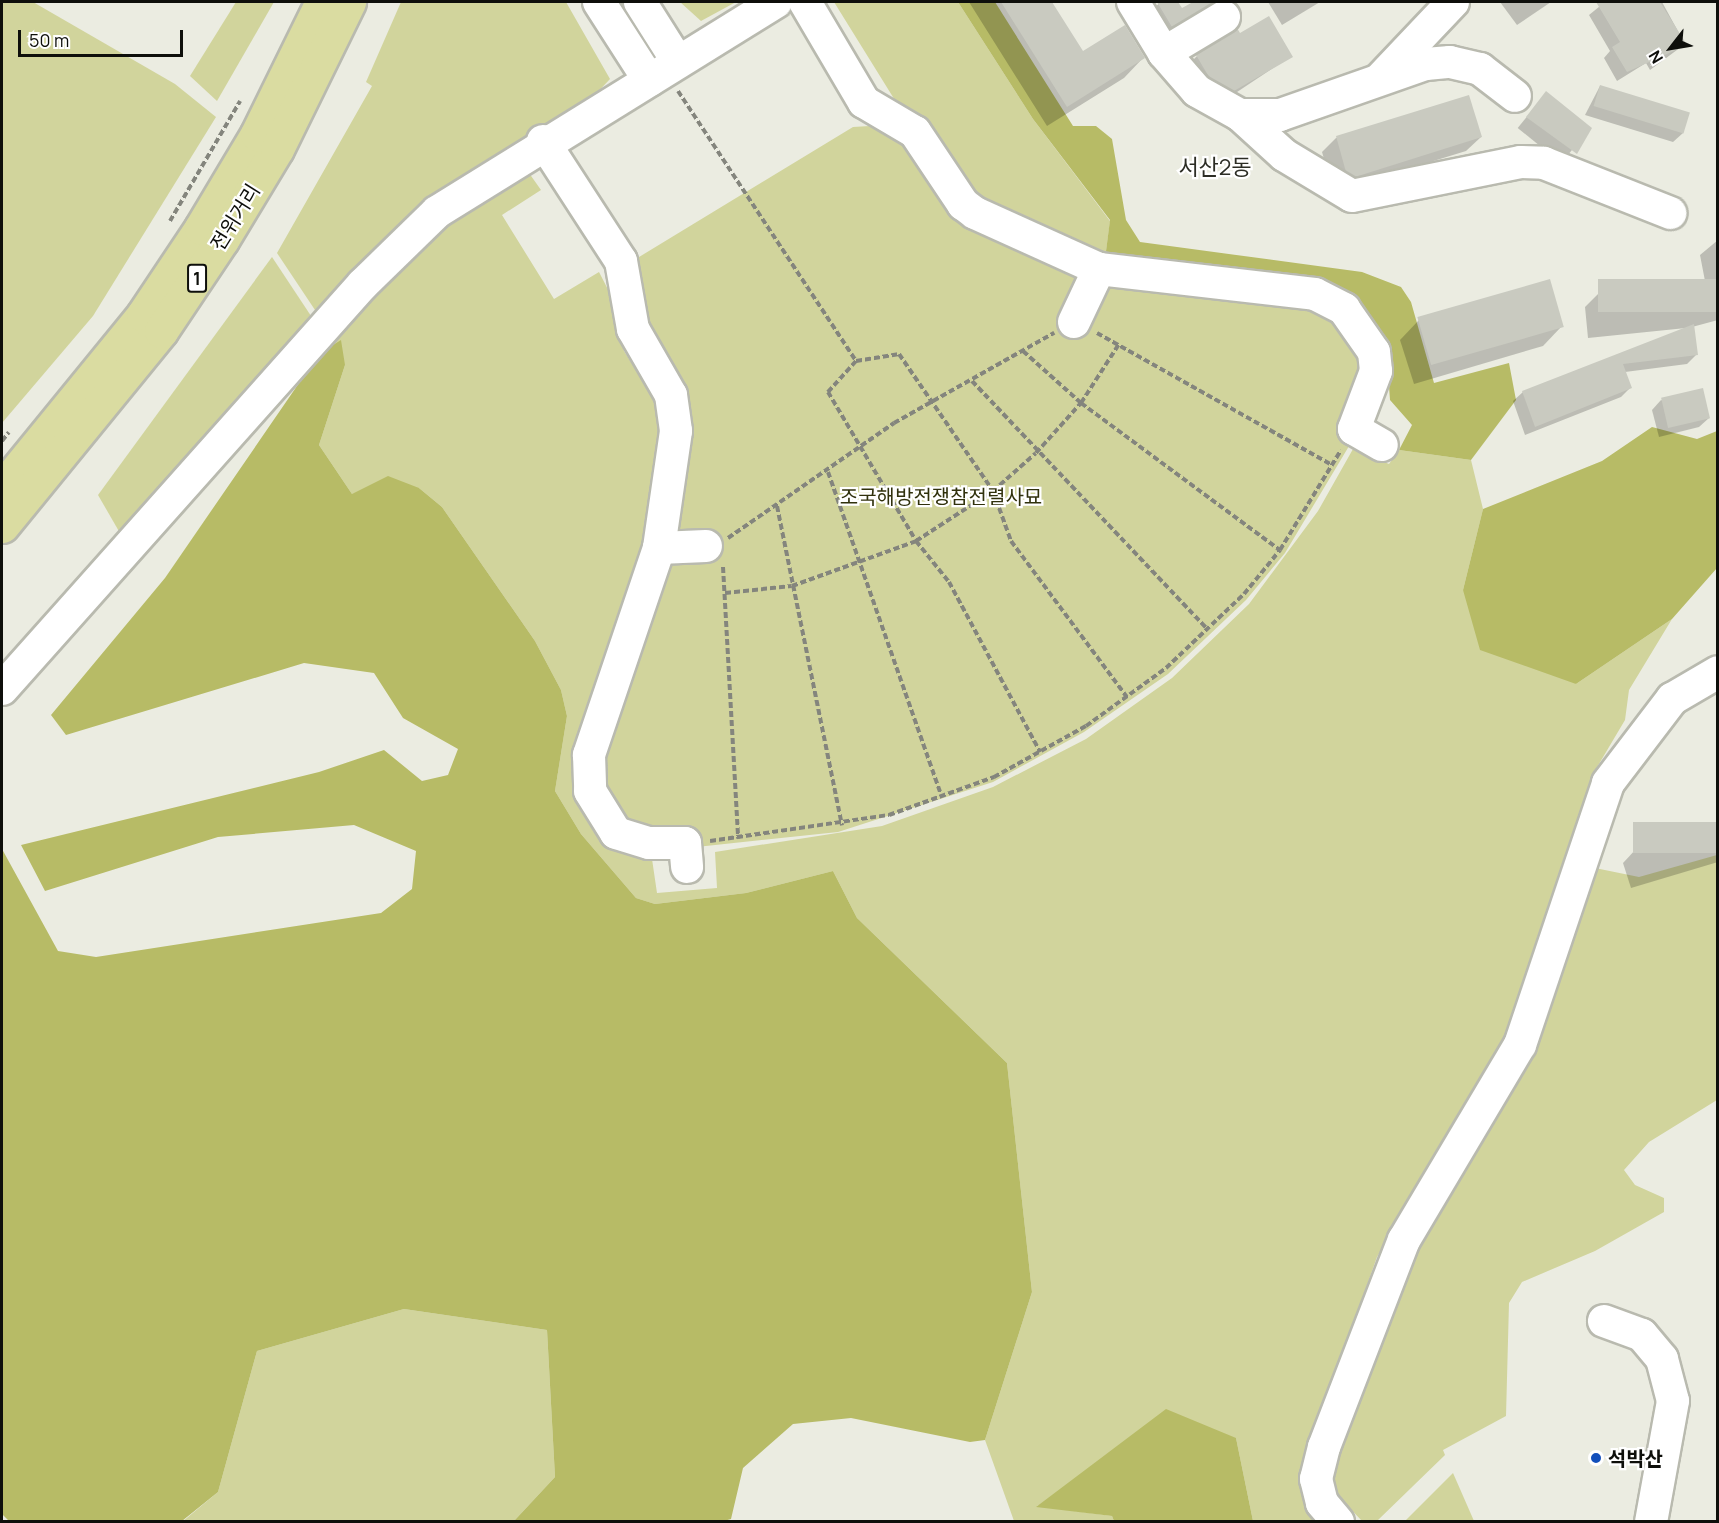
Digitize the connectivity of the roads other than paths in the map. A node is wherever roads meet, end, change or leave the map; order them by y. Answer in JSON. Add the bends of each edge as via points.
{"nodes":[{"id":1,"x":322,"y":2,"type":"edge"},
{"id":2,"x":349,"y":2,"type":"edge"},
{"id":3,"x":599,"y":2,"type":"edge"},
{"id":4,"x":640,"y":2,"type":"edge"},
{"id":5,"x":776,"y":2,"type":"edge"},
{"id":6,"x":805,"y":2,"type":"edge"},
{"id":7,"x":1133,"y":2,"type":"edge"},
{"id":8,"x":1453,"y":2,"type":"edge"},
{"id":9,"x":1224,"y":17,"type":"dead end"},
{"id":10,"x":1164,"y":53,"type":"junction"},
{"id":11,"x":664,"y":71,"type":"junction"},
{"id":12,"x":1380,"y":79,"type":"junction"},
{"id":13,"x":1515,"y":96,"type":"dead end"},
{"id":14,"x":1240,"y":115,"type":"junction"},
{"id":15,"x":543,"y":141,"type":"junction"},
{"id":16,"x":1670,"y":213,"type":"dead end"},
{"id":17,"x":1099,"y":269,"type":"junction"},
{"id":18,"x":1074,"y":322,"type":"road end"},
{"id":19,"x":1382,"y":445,"type":"dead end"},
{"id":20,"x":2,"y":488,"type":"edge"},
{"id":21,"x":2,"y":526,"type":"edge"},
{"id":22,"x":713,"y":545,"type":"road end"},
{"id":23,"x":659,"y":548,"type":"junction"},
{"id":24,"x":1718,"y":672,"type":"edge"},
{"id":25,"x":2,"y":689,"type":"edge"},
{"id":26,"x":686,"y":855,"type":"road end"},
{"id":27,"x":1604,"y":1321,"type":"dead end"},
{"id":28,"x":1338,"y":1521,"type":"edge"},
{"id":29,"x":1651,"y":1521,"type":"edge"}],
"edges":[{"from":1,"to":20,"type":"main road","name":"전위거리","number":"1","via":[[257,134],[201,228],[143,315]]},
{"from":2,"to":21,"type":"main road","name":"전위거리","number":"1","via":[[277,148],[216,249],[161,331]]},
{"from":3,"to":11,"type":"street"},
{"from":4,"to":11,"type":"street"},
{"from":5,"to":11,"type":"street"},
{"from":6,"to":17,"type":"street","via":[[864,102],[915,132],[963,204]]},
{"from":7,"to":10,"type":"street"},
{"from":8,"to":12,"type":"street"},
{"from":9,"to":10,"type":"street"},
{"from":10,"to":14,"type":"street","via":[[1197,91]]},
{"from":11,"to":15,"type":"street"},
{"from":12,"to":13,"type":"street","via":[[1450,62],[1480,69]]},
{"from":12,"to":14,"type":"street","via":[[1280,115]]},
{"from":14,"to":16,"type":"street","via":[[1284,155],[1352,196],[1521,162],[1544,163]]},
{"from":15,"to":23,"type":"street","via":[[621,261],[633,329],[670,395],[676,431]]},
{"from":15,"to":25,"type":"street","via":[[437,212],[363,284]]},
{"from":17,"to":18,"type":"street"},
{"from":17,"to":19,"type":"street","via":[[1329,299],[1360,326],[1374,352],[1376,371],[1354,429]]},
{"from":22,"to":23,"type":"street"},
{"from":23,"to":26,"type":"street","via":[[589,755],[587,776],[597,809],[616,832]]},
{"from":24,"to":28,"type":"street","via":[[1672,699],[1608,783],[1520,1045],[1404,1240],[1324,1447],[1316,1479],[1322,1503]]},
{"from":27,"to":29,"type":"street","via":[[1642,1335],[1662,1359],[1673,1401]]}]}
